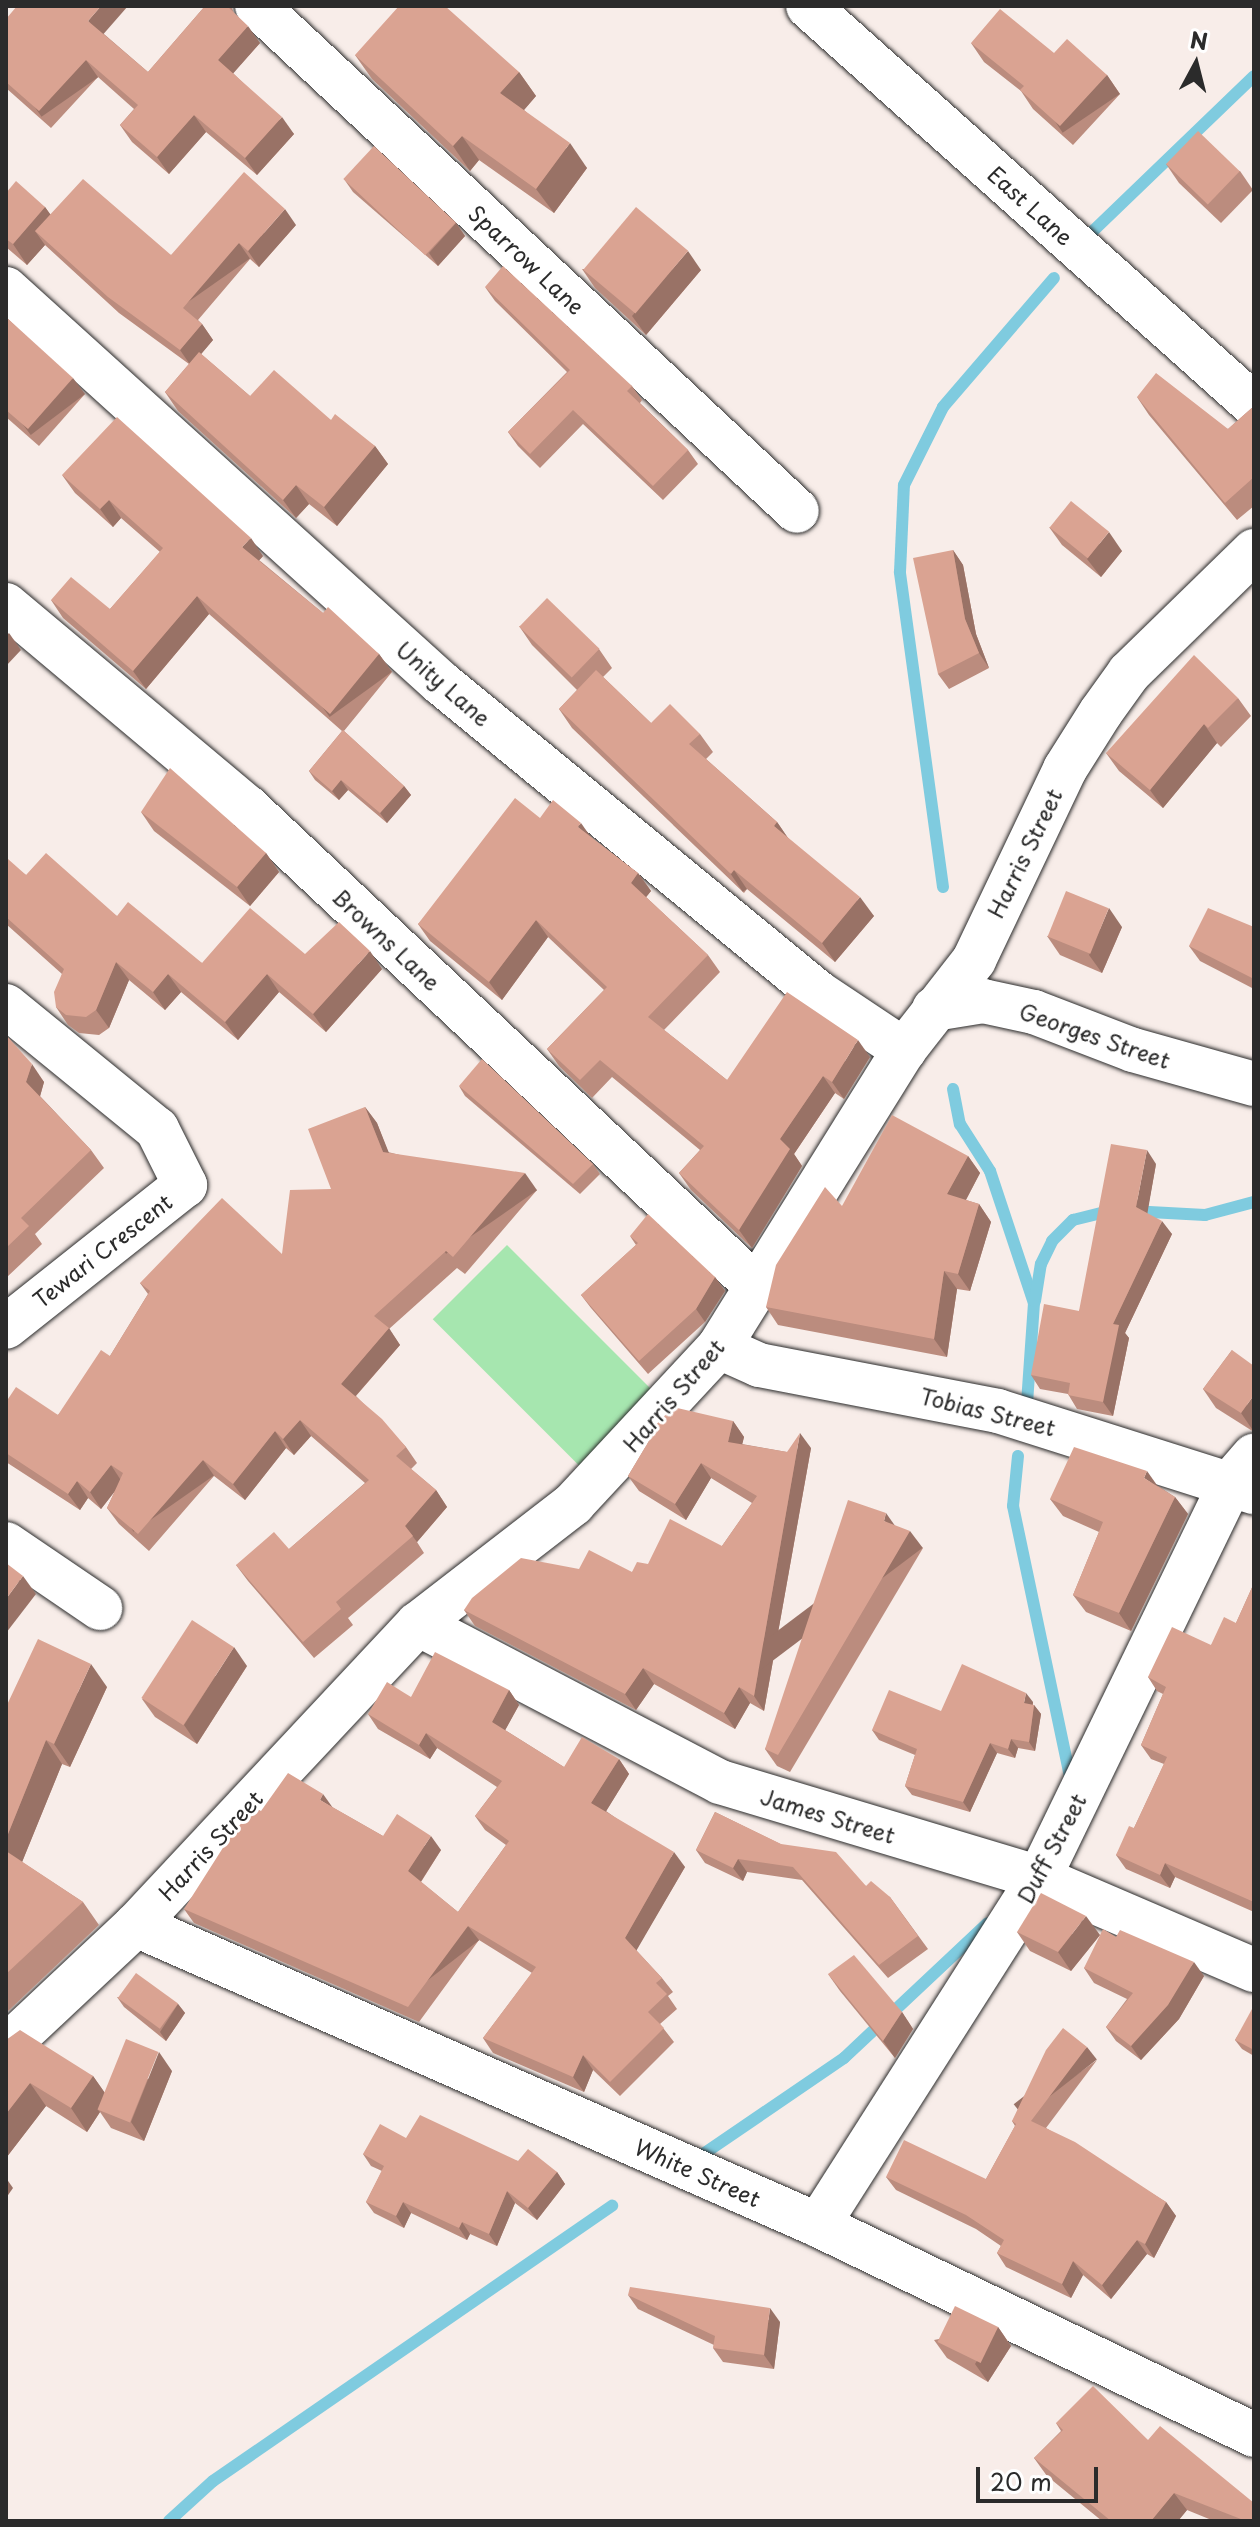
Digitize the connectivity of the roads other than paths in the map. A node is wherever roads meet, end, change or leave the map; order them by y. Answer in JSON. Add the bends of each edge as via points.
{"nodes":[{"id":1,"x":257,"y":6,"type":"edge"},
{"id":2,"x":808,"y":6,"type":"edge"},
{"id":3,"x":6,"y":289,"type":"edge"},
{"id":4,"x":1254,"y":405,"type":"edge"},
{"id":5,"x":797,"y":511,"type":"dead end"},
{"id":6,"x":1254,"y":551,"type":"edge"},
{"id":7,"x":6,"y":605,"type":"edge"},
{"id":8,"x":6,"y":1006,"type":"edge"},
{"id":9,"x":934,"y":1009,"type":"junction"},
{"id":10,"x":904,"y":1050,"type":"junction"},
{"id":11,"x":1254,"y":1084,"type":"edge"},
{"id":12,"x":757,"y":1287,"type":"junction"},
{"id":13,"x":6,"y":1327,"type":"edge"},
{"id":14,"x":719,"y":1347,"type":"junction"},
{"id":15,"x":1246,"y":1477,"type":"edge"},
{"id":16,"x":6,"y":1544,"type":"edge"},
{"id":17,"x":100,"y":1608,"type":"dead end"},
{"id":18,"x":418,"y":1624,"type":"junction"},
{"id":19,"x":1039,"y":1878,"type":"junction"},
{"id":20,"x":136,"y":1925,"type":"junction"},
{"id":21,"x":1254,"y":1970,"type":"edge"},
{"id":22,"x":6,"y":2047,"type":"edge"},
{"id":23,"x":818,"y":2225,"type":"junction"},
{"id":24,"x":1254,"y":2435,"type":"edge"}],
"edges":[{"from":1,"to":5,"type":"street","name":"Sparrow Lane"},
{"from":2,"to":4,"type":"street","name":"East Lane"},
{"from":3,"to":10,"type":"street","name":"Unity Lane","via":[[441,683],[817,992]]},
{"from":6,"to":9,"type":"street","name":"Harris Street","via":[[1129,673],[1101,712],[1065,769],[974,960]]},
{"from":7,"to":12,"type":"street","name":"Browns Lane","via":[[247,807]]},
{"from":8,"to":13,"type":"street","name":"Tewari Crescent","via":[[157,1129],[185,1185]]},
{"from":9,"to":10,"type":"street","name":"Harris Street"},
{"from":9,"to":11,"type":"street","name":"Georges Street","via":[[983,1001],[1034,1012],[1133,1050]]},
{"from":10,"to":12,"type":"street","name":"Harris Street"},
{"from":12,"to":14,"type":"street","name":"Harris Street"},
{"from":14,"to":15,"type":"street","name":"Tobias Street","via":[[759,1365],[998,1411]]},
{"from":14,"to":18,"type":"street","name":"Harris Street","via":[[573,1504]]},
{"from":15,"to":19,"type":"street","name":"Duff Street"},
{"from":16,"to":17,"type":"street"},
{"from":18,"to":19,"type":"street","name":"James Street","via":[[720,1782]]},
{"from":18,"to":20,"type":"street","name":"Harris Street"},
{"from":19,"to":21,"type":"street","name":"James Street"},
{"from":19,"to":23,"type":"street","name":"Duff Street"},
{"from":20,"to":22,"type":"street","name":"Harris Street"},
{"from":20,"to":23,"type":"street","name":"White Street"},
{"from":23,"to":24,"type":"street","name":"White Street"}]}
